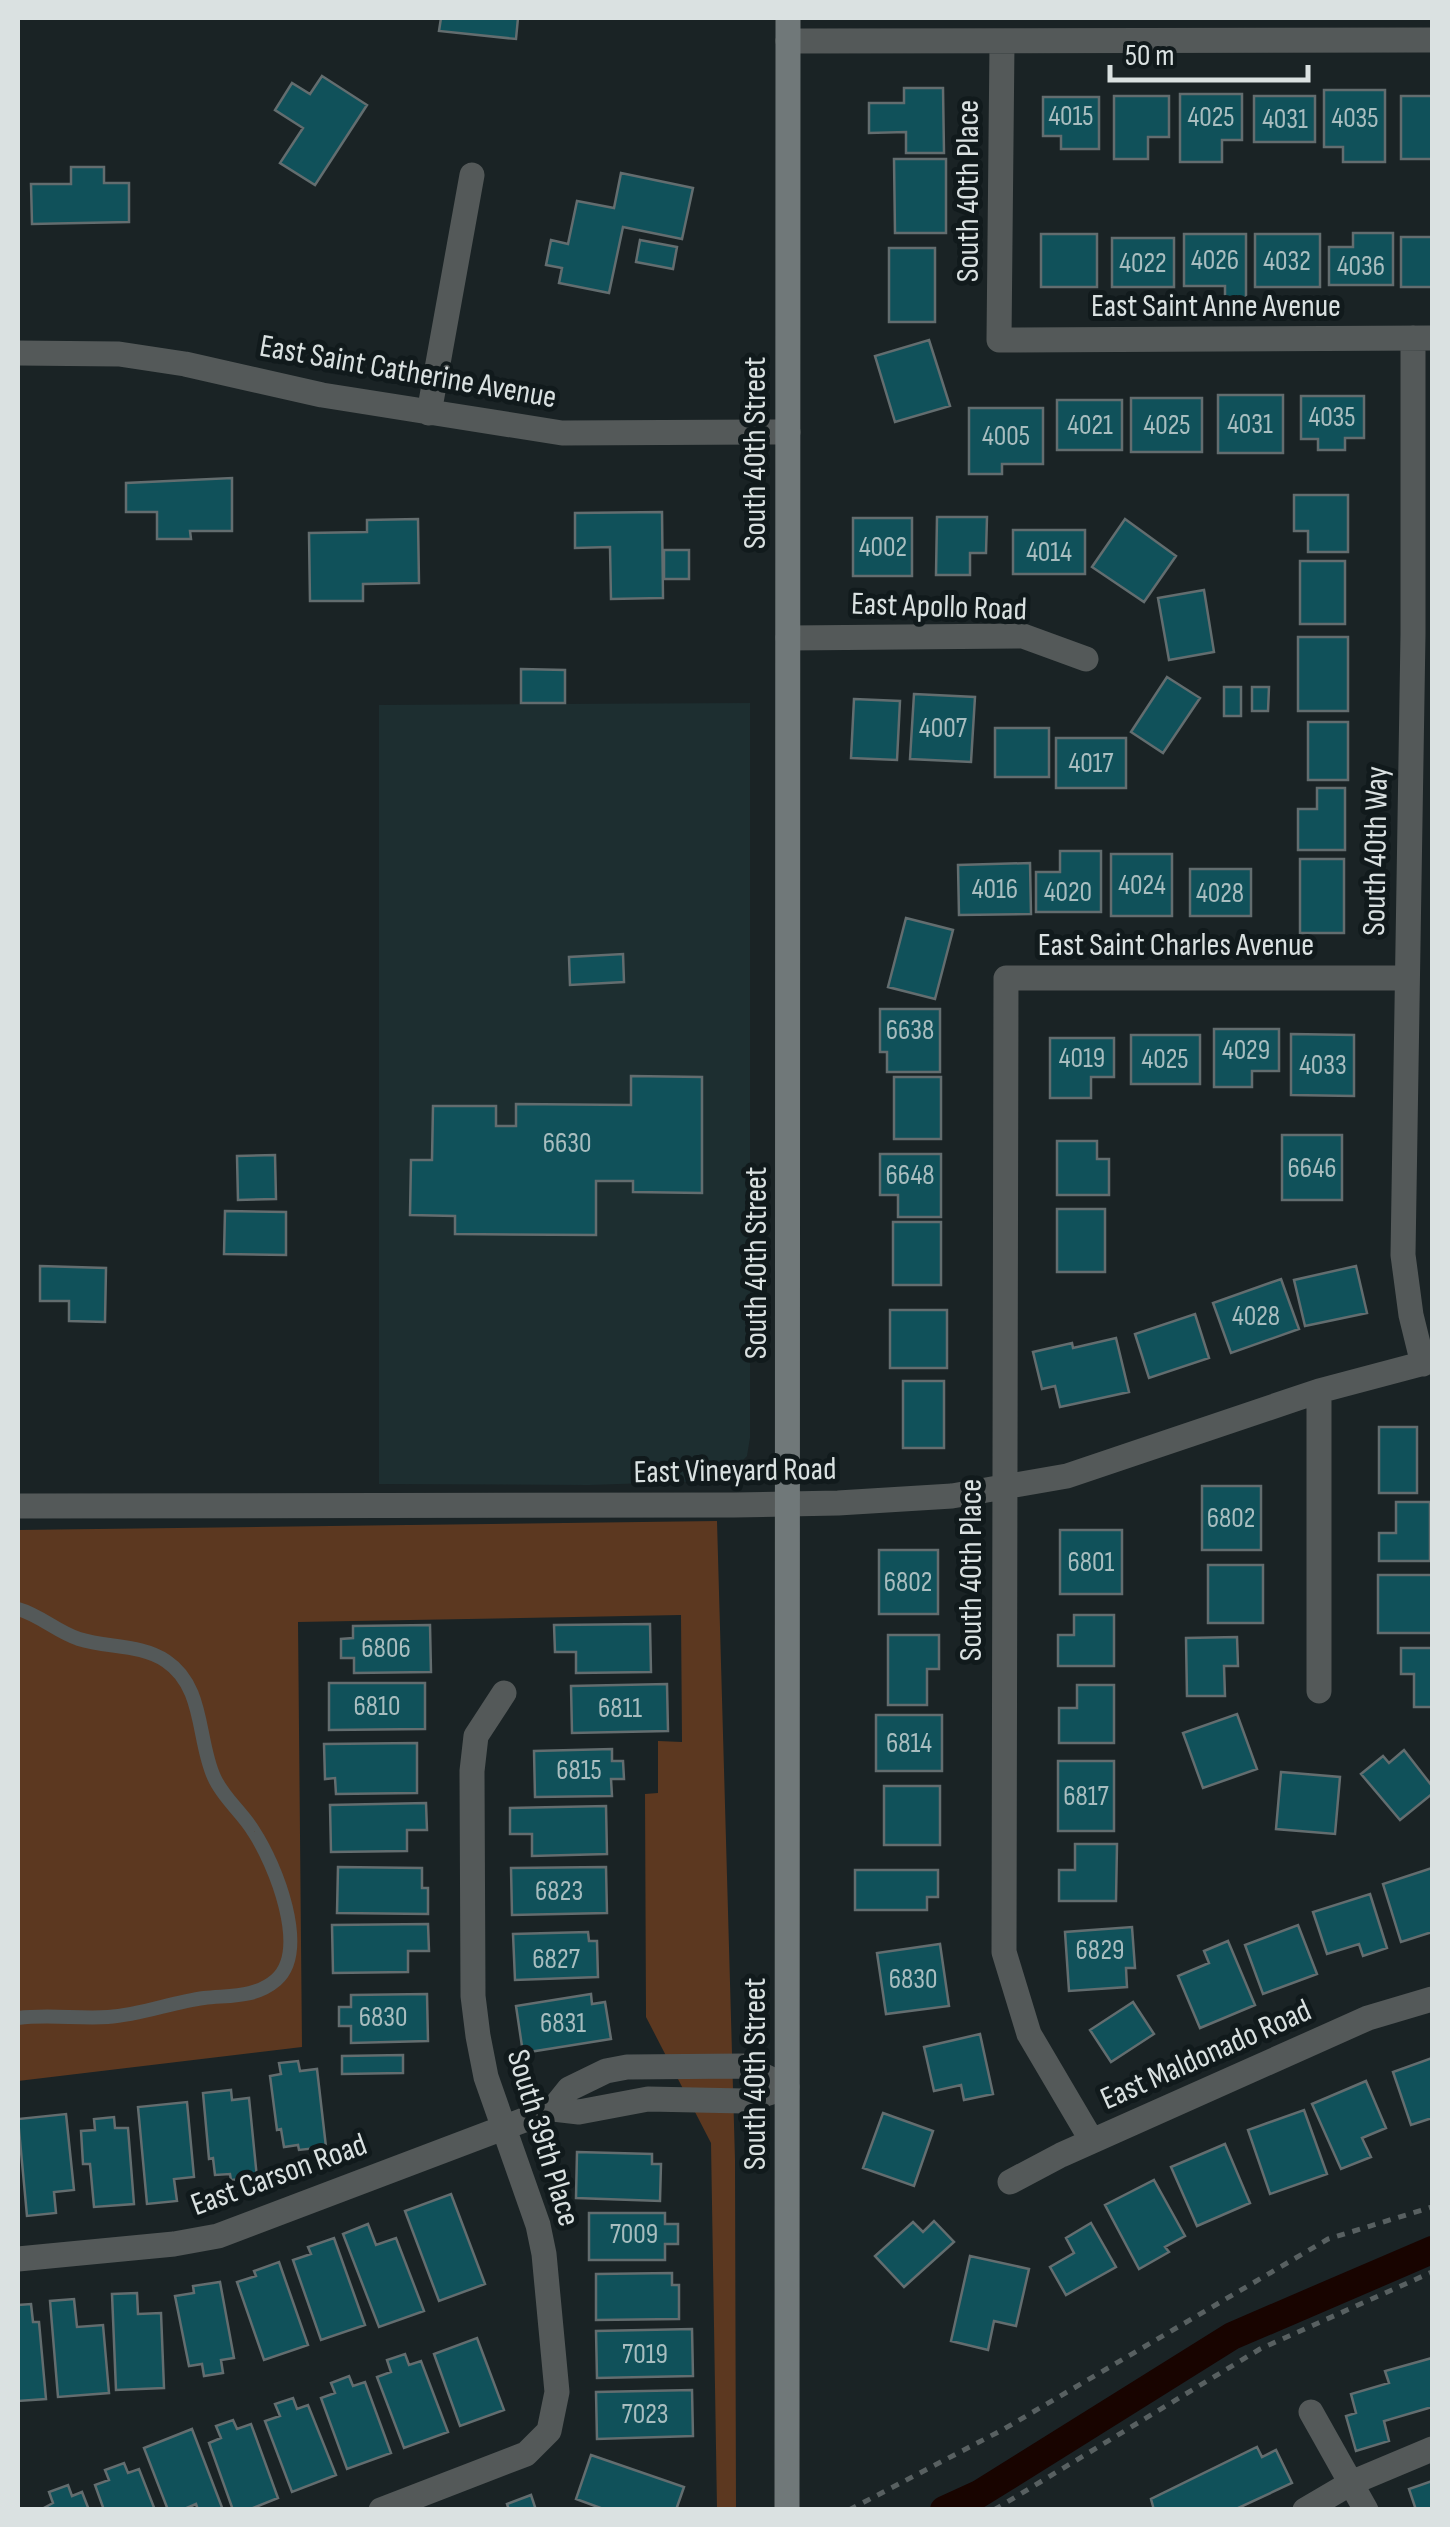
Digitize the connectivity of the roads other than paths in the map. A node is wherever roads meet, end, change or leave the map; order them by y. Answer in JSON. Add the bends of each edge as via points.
{"nodes":[{"id":1,"x":788,"y":29,"type":"edge"},
{"id":2,"x":1432,"y":40,"type":"edge"},
{"id":3,"x":1002,"y":42,"type":"junction"},
{"id":4,"x":472,"y":174,"type":"dead end"},
{"id":5,"x":1422,"y":338,"type":"edge"},
{"id":6,"x":1000,"y":340,"type":"joint"},
{"id":7,"x":18,"y":353,"type":"edge"},
{"id":8,"x":430,"y":413,"type":"junction"},
{"id":9,"x":788,"y":432,"type":"junction"},
{"id":10,"x":1422,"y":634,"type":"edge"},
{"id":11,"x":788,"y":638,"type":"junction"},
{"id":12,"x":1086,"y":658,"type":"dead end"},
{"id":13,"x":1006,"y":978,"type":"joint"},
{"id":14,"x":1406,"y":978,"type":"junction"},
{"id":15,"x":1428,"y":1362,"type":"edge"},
{"id":16,"x":1319,"y":1391,"type":"junction"},
{"id":17,"x":1004,"y":1488,"type":"junction"},
{"id":18,"x":787,"y":1504,"type":"junction"},
{"id":19,"x":18,"y":1506,"type":"edge"},
{"id":20,"x":18,"y":1609,"type":"edge"},
{"id":21,"x":1319,"y":1690,"type":"dead end"},
{"id":22,"x":504,"y":1693,"type":"dead end"},
{"id":23,"x":1432,"y":2000,"type":"edge"},
{"id":24,"x":18,"y":2018,"type":"edge"},
{"id":25,"x":647,"y":2067,"type":"junction"},
{"id":26,"x":787,"y":2086,"type":"junction"},
{"id":27,"x":648,"y":2099,"type":"junction"},
{"id":28,"x":553,"y":2108,"type":"junction"},
{"id":29,"x":506,"y":2126,"type":"junction"},
{"id":30,"x":1092,"y":2141,"type":"junction"},
{"id":31,"x":1010,"y":2182,"type":"dead end"},
{"id":32,"x":18,"y":2260,"type":"edge"},
{"id":33,"x":1311,"y":2412,"type":"dead end"},
{"id":34,"x":1432,"y":2449,"type":"edge"},
{"id":35,"x":1350,"y":2483,"type":"junction"},
{"id":36,"x":380,"y":2510,"type":"edge"},
{"id":37,"x":787,"y":2510,"type":"edge"},
{"id":38,"x":1306,"y":2510,"type":"edge"},
{"id":39,"x":1366,"y":2510,"type":"edge"}],
"edges":[{"from":1,"to":3,"type":"street"},
{"from":1,"to":9,"type":"main road","name":"South 40th Street"},
{"from":2,"to":3,"type":"street"},
{"from":3,"to":6,"type":"street","name":"South 40th Place"},
{"from":4,"to":8,"type":"street"},
{"from":5,"to":6,"type":"street","name":"East Saint Anne Avenue"},
{"from":5,"to":10,"type":"street","name":"South 40th Way"},
{"from":7,"to":8,"type":"street","name":"East Saint Catherine Avenue","via":[[118,354]]},
{"from":8,"to":9,"type":"street","name":"East Saint Catherine Avenue","via":[[562,433]]},
{"from":9,"to":11,"type":"main road","name":"South 40th Street"},
{"from":10,"to":14,"type":"street","name":"South 40th Way"},
{"from":11,"to":12,"type":"street","name":"East Apollo Road","via":[[1023,636]]},
{"from":11,"to":18,"type":"main road","name":"South 40th Street"},
{"from":13,"to":14,"type":"street","name":"East Saint Charles Avenue"},
{"from":13,"to":17,"type":"street","name":"South 40th Place"},
{"from":14,"to":15,"type":"street","name":"South 40th Way","via":[[1403,1255],[1411,1315]]},
{"from":15,"to":16,"type":"street","name":"East Vineyard Road"},
{"from":16,"to":17,"type":"street","name":"East Vineyard Road","via":[[1068,1476]]},
{"from":16,"to":21,"type":"street"},
{"from":17,"to":18,"type":"street","name":"East Vineyard Road"},
{"from":17,"to":30,"type":"street","name":"South 40th Place","via":[[1004,1952],[1029,2034]]},
{"from":18,"to":19,"type":"street","name":"East Vineyard Road"},
{"from":18,"to":26,"type":"main road","name":"South 40th Street"},
{"from":20,"to":24,"type":"lane","via":[[74,1637],[166,1661],[187,1682],[214,1780],[254,1832],[281,1892],[291,1959],[278,1978],[238,1996],[106,2018]]},
{"from":22,"to":29,"type":"street","name":"South 39th Place","via":[[476,1736],[472,1770],[475,2010],[486,2077]]},
{"from":23,"to":30,"type":"street","name":"East Maldonado Road","via":[[1368,2018]]},
{"from":25,"to":26,"type":"street","name":"East Carson Road","via":[[744,2066]]},
{"from":25,"to":27,"type":"street"},
{"from":25,"to":28,"type":"street","name":"East Carson Road","via":[[606,2071],[569,2089]]},
{"from":26,"to":27,"type":"street","name":"East Carson Road","via":[[744,2101]]},
{"from":26,"to":37,"type":"main road","name":"South 40th Street"},
{"from":27,"to":28,"type":"street","name":"East Carson Road","via":[[578,2112]]},
{"from":28,"to":29,"type":"street","name":"East Carson Road"},
{"from":29,"to":32,"type":"street","name":"East Carson Road","via":[[218,2236]]},
{"from":29,"to":36,"type":"street","name":"South 39th Place","via":[[544,2254],[557,2392],[549,2431],[526,2454]]},
{"from":30,"to":31,"type":"street","name":"East Maldonado Road"},
{"from":33,"to":35,"type":"street"},
{"from":34,"to":35,"type":"street"},
{"from":35,"to":38,"type":"street"},
{"from":35,"to":39,"type":"street"}]}
